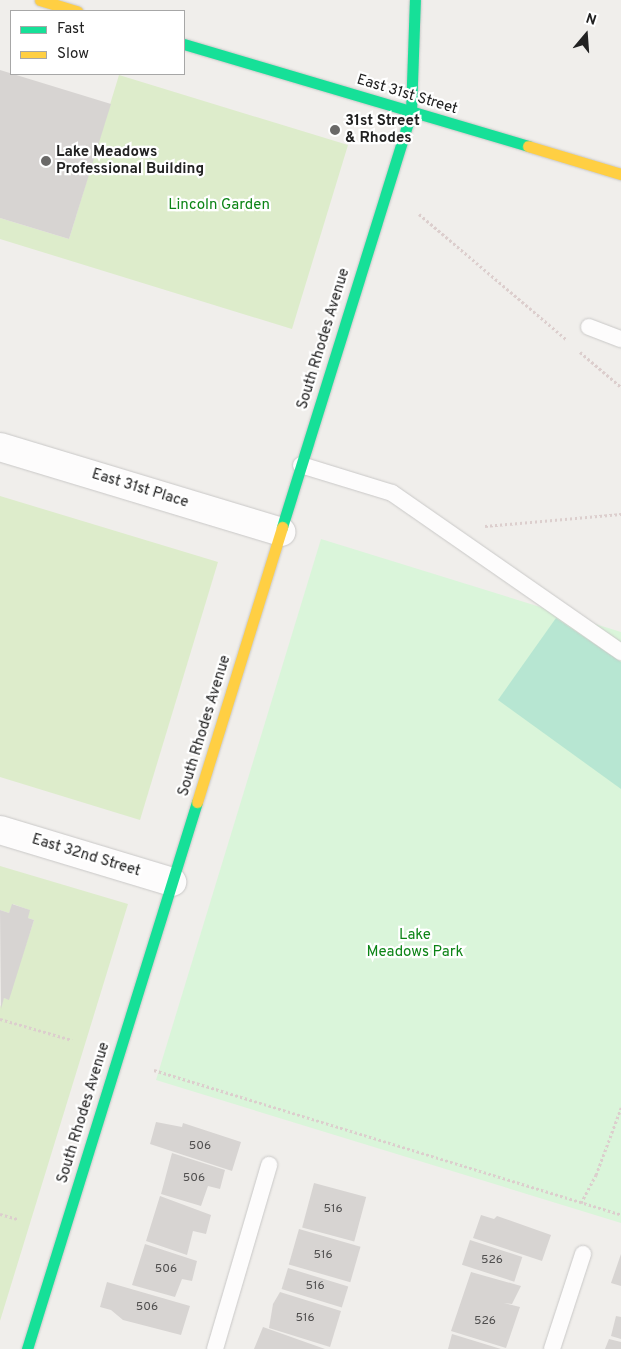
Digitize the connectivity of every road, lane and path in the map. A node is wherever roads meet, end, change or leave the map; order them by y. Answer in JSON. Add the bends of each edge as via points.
{"nodes":[{"id":1,"x":40,"y":0,"type":"edge"},
{"id":2,"x":415,"y":0,"type":"edge"},
{"id":3,"x":74,"y":10,"type":"edge"},
{"id":4,"x":185,"y":44,"type":"edge"},
{"id":5,"x":411,"y":112,"type":"junction"},
{"id":6,"x":621,"y":174,"type":"edge"},
{"id":7,"x":419,"y":214,"type":"dead end"},
{"id":8,"x":589,"y":327,"type":"dead end"},
{"id":9,"x":621,"y":339,"type":"edge"},
{"id":10,"x":569,"y":342,"type":"dead end"},
{"id":11,"x":576,"y":348,"type":"dead end"},
{"id":12,"x":621,"y":387,"type":"edge"},
{"id":13,"x":0,"y":447,"type":"edge"},
{"id":14,"x":301,"y":465,"type":"junction"},
{"id":15,"x":621,"y":514,"type":"edge"},
{"id":16,"x":475,"y":527,"type":"dead end"},
{"id":17,"x":281,"y":532,"type":"junction"},
{"id":18,"x":621,"y":652,"type":"edge"},
{"id":19,"x":0,"y":830,"type":"edge"},
{"id":20,"x":172,"y":882,"type":"junction"},
{"id":21,"x":0,"y":1019,"type":"edge"},
{"id":22,"x":72,"y":1040,"type":"dead end"},
{"id":23,"x":154,"y":1070,"type":"dead end"},
{"id":24,"x":621,"y":1108,"type":"edge"},
{"id":25,"x":269,"y":1165,"type":"dead end"},
{"id":26,"x":581,"y":1203,"type":"junction"},
{"id":27,"x":0,"y":1214,"type":"edge"},
{"id":28,"x":621,"y":1215,"type":"edge"},
{"id":29,"x":18,"y":1219,"type":"dead end"},
{"id":30,"x":583,"y":1254,"type":"dead end"},
{"id":31,"x":27,"y":1349,"type":"edge"},
{"id":32,"x":214,"y":1349,"type":"edge"},
{"id":33,"x":552,"y":1349,"type":"edge"}],
"edges":[{"from":1,"to":3,"type":"street"},
{"from":2,"to":5,"type":"street","name":"South Rhodes Avenue"},
{"from":4,"to":5,"type":"street","name":"East 31st Street"},
{"from":5,"to":6,"type":"street","name":"East 31st Street"},
{"from":5,"to":14,"type":"street","name":"South Rhodes Avenue"},
{"from":7,"to":10,"type":"path"},
{"from":8,"to":9,"type":"lane"},
{"from":11,"to":12,"type":"path"},
{"from":13,"to":17,"type":"street","name":"East 31st Place"},
{"from":14,"to":17,"type":"street","name":"South Rhodes Avenue"},
{"from":14,"to":18,"type":"lane","via":[[392,493]]},
{"from":15,"to":16,"type":"path"},
{"from":17,"to":20,"type":"street","name":"South Rhodes Avenue"},
{"from":19,"to":20,"type":"street","name":"East 32nd Street"},
{"from":20,"to":31,"type":"street","name":"South Rhodes Avenue"},
{"from":21,"to":22,"type":"path"},
{"from":23,"to":26,"type":"path"},
{"from":24,"to":26,"type":"path","via":[[596,1175]]},
{"from":25,"to":32,"type":"lane"},
{"from":26,"to":28,"type":"path"},
{"from":27,"to":29,"type":"path"},
{"from":30,"to":33,"type":"lane"}]}
